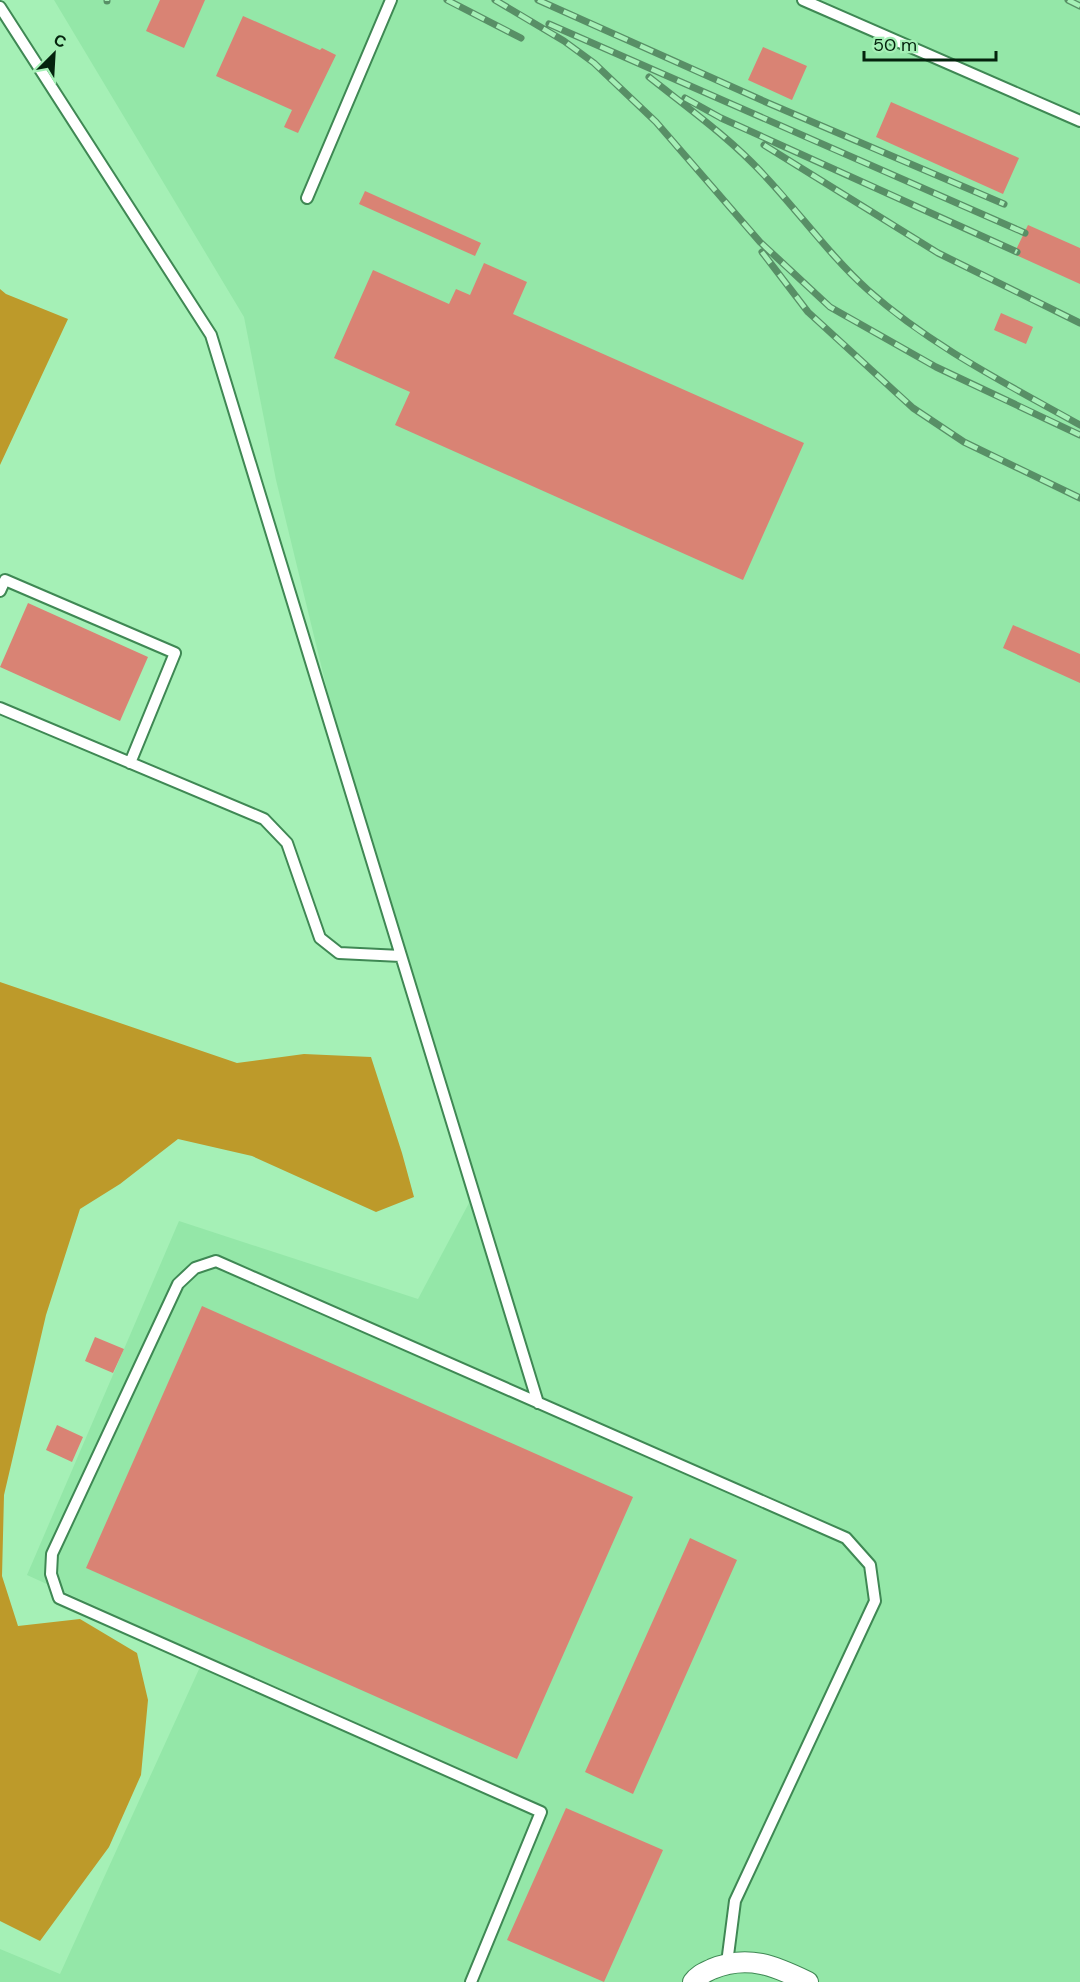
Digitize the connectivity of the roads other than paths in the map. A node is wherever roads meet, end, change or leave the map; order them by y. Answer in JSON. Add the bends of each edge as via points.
{"nodes":[{"id":1,"x":391,"y":0,"type":"edge"},
{"id":2,"x":803,"y":0,"type":"edge"},
{"id":3,"x":0,"y":7,"type":"edge"},
{"id":4,"x":1080,"y":121,"type":"edge"},
{"id":5,"x":307,"y":198,"type":"dead end"},
{"id":6,"x":0,"y":591,"type":"edge"},
{"id":7,"x":0,"y":708,"type":"edge"},
{"id":8,"x":130,"y":763,"type":"junction"},
{"id":9,"x":401,"y":956,"type":"junction"},
{"id":10,"x":538,"y":1403,"type":"junction"},
{"id":11,"x":727,"y":1963,"type":"junction"},
{"id":12,"x":471,"y":1982,"type":"edge"},
{"id":13,"x":693,"y":1982,"type":"edge"},
{"id":14,"x":808,"y":1982,"type":"edge"}],
"edges":[{"from":1,"to":5,"type":"lane"},
{"from":2,"to":4,"type":"lane"},
{"from":3,"to":9,"type":"lane","via":[[211,335]]},
{"from":6,"to":8,"type":"lane","via":[[5,580],[175,653]]},
{"from":7,"to":8,"type":"lane"},
{"from":8,"to":9,"type":"lane","via":[[264,819],[287,843],[320,938],[339,952]]},
{"from":9,"to":10,"type":"lane"},
{"from":10,"to":11,"type":"lane","via":[[846,1539],[870,1564],[874,1601],[735,1900]]},
{"from":10,"to":12,"type":"lane","via":[[216,1261],[195,1268],[178,1284],[52,1554],[51,1574],[59,1598],[541,1812]]},
{"from":11,"to":13,"type":"street"},
{"from":11,"to":14,"type":"street","via":[[756,1962]]}]}
